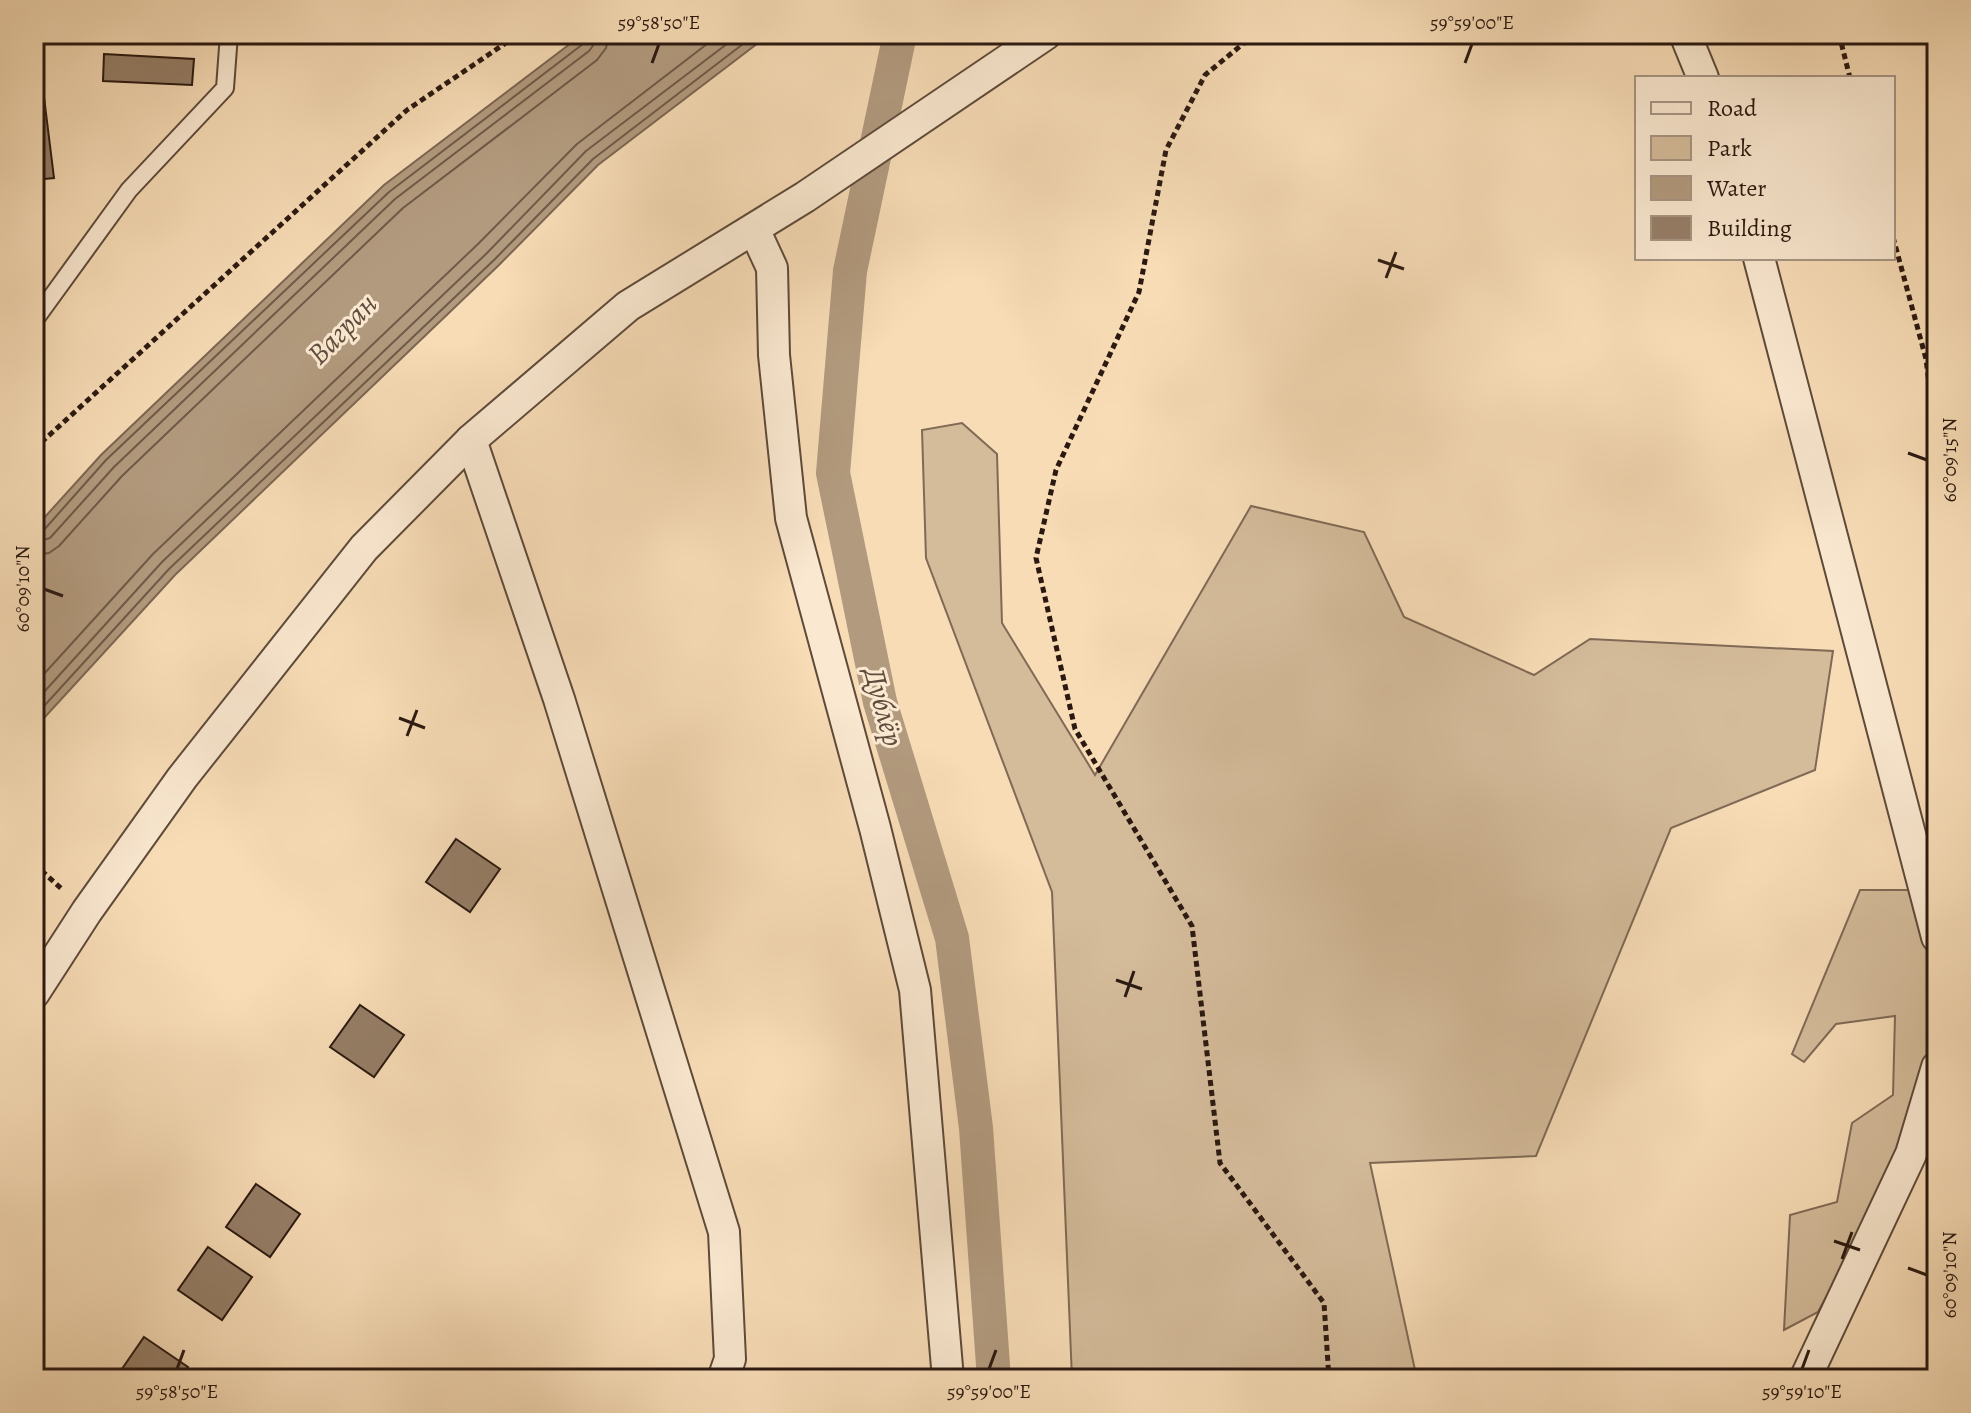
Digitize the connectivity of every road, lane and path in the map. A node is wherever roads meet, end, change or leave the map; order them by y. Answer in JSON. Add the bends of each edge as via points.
{"nodes":[{"id":1,"x":229,"y":34,"type":"edge"},
{"id":2,"x":519,"y":34,"type":"edge"},
{"id":3,"x":1255,"y":34,"type":"edge"},
{"id":4,"x":1685,"y":34,"type":"edge"},
{"id":5,"x":1839,"y":34,"type":"edge"},
{"id":6,"x":1039,"y":39,"type":"edge"},
{"id":7,"x":1702,"y":76,"type":"edge"},
{"id":8,"x":1850,"y":76,"type":"edge"},
{"id":9,"x":754,"y":229,"type":"junction"},
{"id":10,"x":1895,"y":244,"type":"edge"},
{"id":11,"x":1760,"y":260,"type":"edge"},
{"id":12,"x":34,"y":321,"type":"edge"},
{"id":13,"x":471,"y":440,"type":"junction"},
{"id":14,"x":1937,"y":448,"type":"edge"},
{"id":15,"x":34,"y":449,"type":"edge"},
{"id":16,"x":1937,"y":937,"type":"edge"},
{"id":17,"x":34,"y":993,"type":"edge"},
{"id":18,"x":1937,"y":1067,"type":"edge"},
{"id":19,"x":723,"y":1379,"type":"edge"},
{"id":20,"x":948,"y":1379,"type":"edge"},
{"id":21,"x":1329,"y":1379,"type":"edge"},
{"id":22,"x":1805,"y":1379,"type":"edge"}],
"edges":[{"from":1,"to":12,"type":"lane","via":[[225,88],[129,190]]},
{"from":2,"to":15,"type":"path","via":[[407,110]]},
{"from":3,"to":21,"type":"path","via":[[1205,75],[1166,150],[1139,292],[1056,470],[1036,558],[1075,729],[1192,926],[1220,1163],[1324,1303]]},
{"from":4,"to":7,"type":"street"},
{"from":5,"to":8,"type":"path"},
{"from":6,"to":9,"type":"street"},
{"from":9,"to":13,"type":"street","via":[[628,306]]},
{"from":9,"to":20,"type":"street","via":[[772,268],[774,355],[791,518],[915,990]]},
{"from":10,"to":14,"type":"path","via":[[1926,359]]},
{"from":11,"to":16,"type":"street"},
{"from":13,"to":17,"type":"street","via":[[364,548],[191,766]]},
{"from":13,"to":19,"type":"street","via":[[559,699],[724,1232],[730,1359]]},
{"from":18,"to":22,"type":"street","via":[[1911,1154]]}]}
